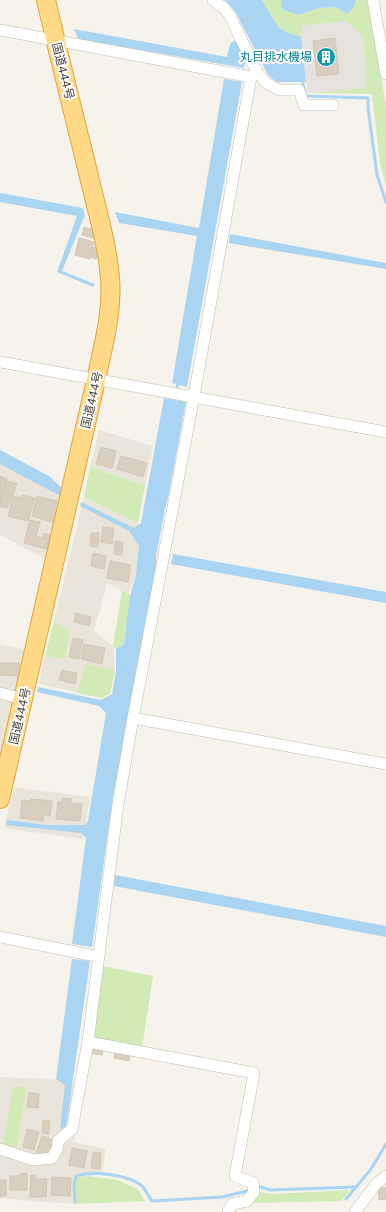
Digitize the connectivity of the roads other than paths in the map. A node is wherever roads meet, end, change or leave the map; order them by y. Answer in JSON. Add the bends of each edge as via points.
{"nodes":[{"id":1,"x":46,"y":0,"type":"edge"},
{"id":2,"x":213,"y":0,"type":"edge"},
{"id":3,"x":373,"y":0,"type":"edge"},
{"id":4,"x":0,"y":30,"type":"edge"},
{"id":5,"x":55,"y":40,"type":"junction"},
{"id":6,"x":254,"y":74,"type":"junction"},
{"id":7,"x":386,"y":74,"type":"edge"},
{"id":8,"x":333,"y":105,"type":"dead end"},
{"id":9,"x":0,"y":362,"type":"edge"},
{"id":10,"x":96,"y":380,"type":"junction"},
{"id":11,"x":194,"y":396,"type":"junction"},
{"id":12,"x":386,"y":432,"type":"edge"},
{"id":13,"x":0,"y":693,"type":"edge"},
{"id":14,"x":24,"y":699,"type":"junction"},
{"id":15,"x":133,"y":718,"type":"junction"},
{"id":16,"x":386,"y":764,"type":"edge"},
{"id":17,"x":0,"y":798,"type":"edge"},
{"id":18,"x":0,"y":936,"type":"edge"},
{"id":19,"x":99,"y":956,"type":"junction"},
{"id":20,"x":88,"y":1042,"type":"junction"},
{"id":21,"x":0,"y":1149,"type":"edge"},
{"id":22,"x":386,"y":1176,"type":"edge"},
{"id":23,"x":228,"y":1212,"type":"edge"},
{"id":24,"x":355,"y":1212,"type":"edge"}],
"edges":[{"from":1,"to":5,"type":"highway","name":"国道444号"},
{"from":2,"to":6,"type":"street","via":[[230,16]]},
{"from":3,"to":7,"type":"street"},
{"from":4,"to":5,"type":"street"},
{"from":5,"to":6,"type":"street","via":[[235,74]]},
{"from":5,"to":10,"type":"highway","name":"国道444号","via":[[96,205],[110,278],[108,325]]},
{"from":6,"to":8,"type":"street","via":[[279,90],[299,90],[304,105]]},
{"from":6,"to":11,"type":"street"},
{"from":9,"to":10,"type":"street"},
{"from":10,"to":11,"type":"street"},
{"from":10,"to":14,"type":"highway","name":"国道444号"},
{"from":11,"to":12,"type":"street"},
{"from":11,"to":15,"type":"street"},
{"from":13,"to":14,"type":"street"},
{"from":14,"to":17,"type":"highway","name":"国道444号"},
{"from":15,"to":16,"type":"street"},
{"from":15,"to":19,"type":"street","via":[[118,804]]},
{"from":18,"to":19,"type":"street"},
{"from":19,"to":20,"type":"street"},
{"from":20,"to":21,"type":"street","via":[[72,1129],[58,1141],[52,1158],[32,1160]]},
{"from":20,"to":23,"type":"street","via":[[254,1074],[235,1176],[253,1188],[246,1201],[232,1204]]},
{"from":22,"to":24,"type":"street","via":[[376,1184]]}]}
